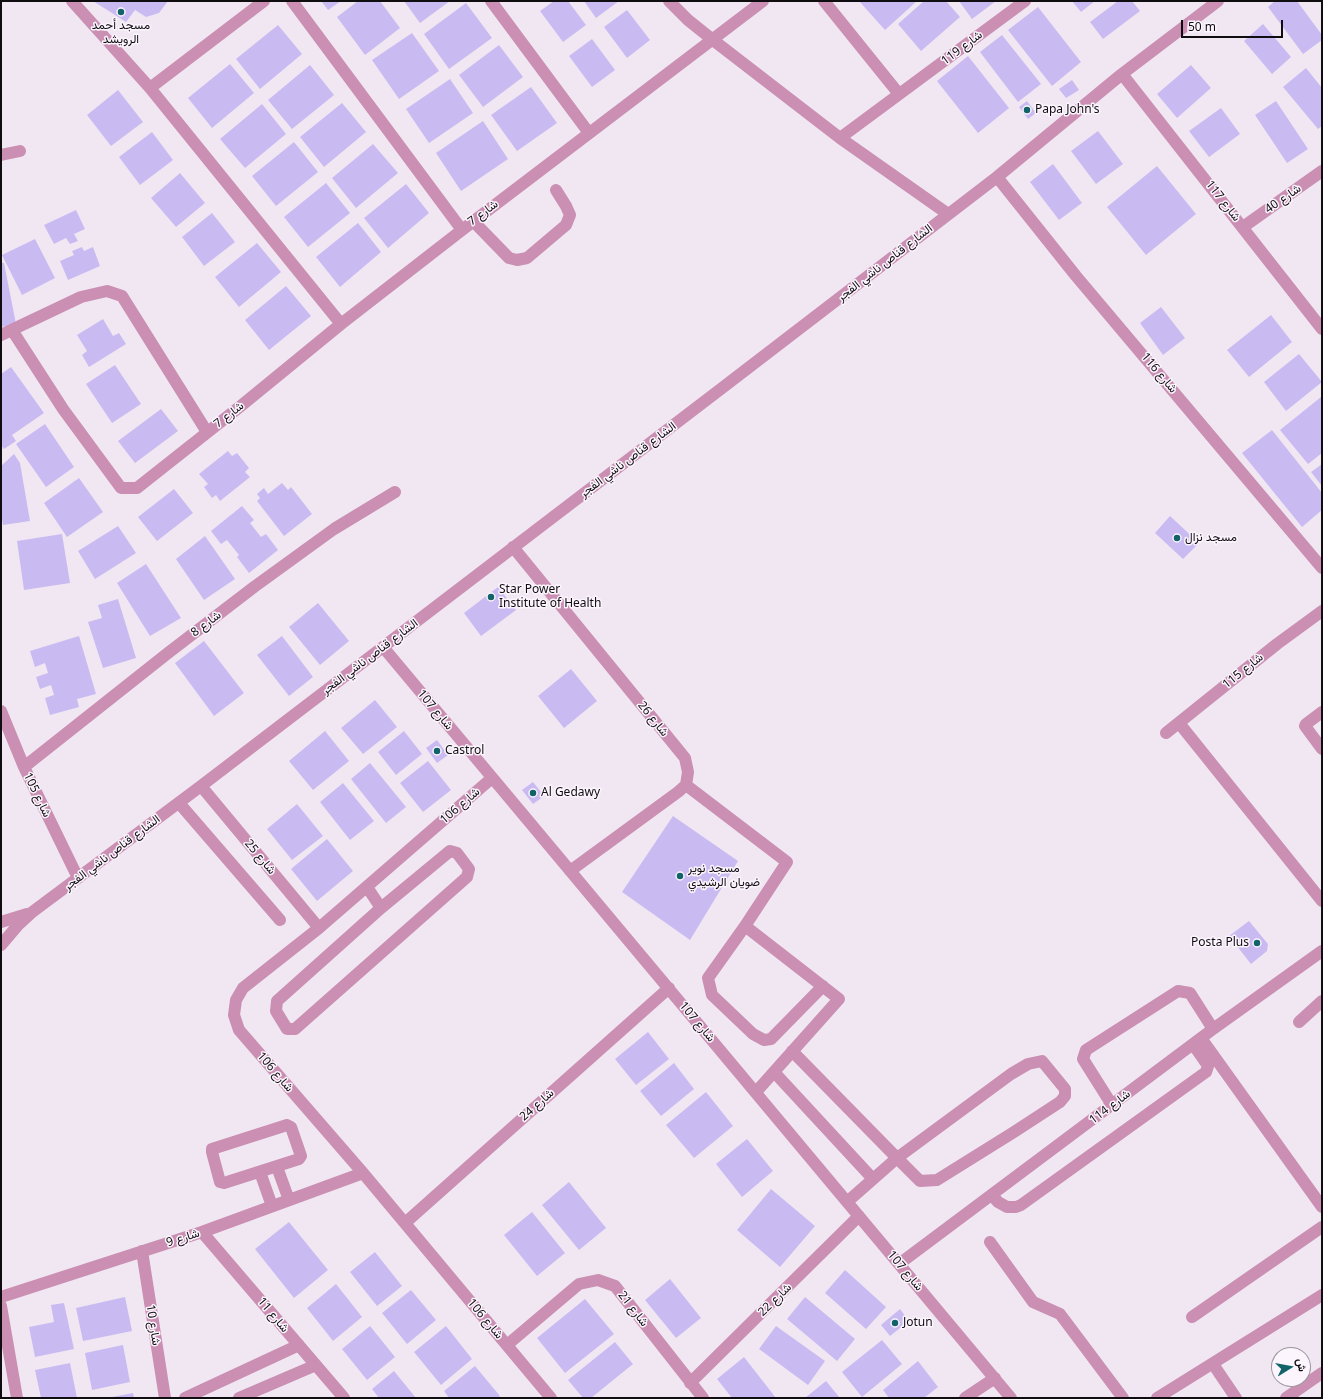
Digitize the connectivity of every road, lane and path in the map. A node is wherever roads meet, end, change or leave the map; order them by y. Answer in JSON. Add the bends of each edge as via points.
{"nodes":[{"id":1,"x":72,"y":1,"type":"edge"},
{"id":2,"x":264,"y":1,"type":"edge"},
{"id":3,"x":292,"y":1,"type":"edge"},
{"id":4,"x":491,"y":1,"type":"edge"},
{"id":5,"x":669,"y":1,"type":"edge"},
{"id":6,"x":763,"y":1,"type":"edge"},
{"id":7,"x":824,"y":1,"type":"edge"},
{"id":8,"x":1025,"y":1,"type":"edge"},
{"id":9,"x":1218,"y":1,"type":"edge"},
{"id":10,"x":713,"y":40,"type":"junction"},
{"id":11,"x":1122,"y":74,"type":"junction"},
{"id":12,"x":150,"y":88,"type":"junction"},
{"id":13,"x":900,"y":94,"type":"junction"},
{"id":14,"x":589,"y":133,"type":"junction"},
{"id":15,"x":840,"y":138,"type":"junction"},
{"id":16,"x":20,"y":151,"type":"dead end"},
{"id":17,"x":1,"y":155,"type":"edge"},
{"id":18,"x":1322,"y":171,"type":"edge"},
{"id":19,"x":997,"y":177,"type":"junction"},
{"id":20,"x":556,"y":190,"type":"dead end"},
{"id":21,"x":948,"y":214,"type":"junction"},
{"id":22,"x":472,"y":221,"type":"junction"},
{"id":23,"x":1243,"y":227,"type":"junction"},
{"id":24,"x":462,"y":230,"type":"junction"},
{"id":25,"x":341,"y":324,"type":"junction"},
{"id":26,"x":1322,"y":329,"type":"edge"},
{"id":27,"x":7,"y":333,"type":"edge"},
{"id":28,"x":207,"y":432,"type":"junction"},
{"id":29,"x":395,"y":492,"type":"dead end"},
{"id":30,"x":513,"y":547,"type":"junction"},
{"id":31,"x":1318,"y":555,"type":"edge"},
{"id":32,"x":1322,"y":568,"type":"edge"},
{"id":33,"x":1322,"y":611,"type":"edge"},
{"id":34,"x":383,"y":647,"type":"junction"},
{"id":35,"x":1,"y":711,"type":"edge"},
{"id":36,"x":1322,"y":712,"type":"edge"},
{"id":37,"x":1179,"y":723,"type":"junction"},
{"id":38,"x":1166,"y":733,"type":"dead end"},
{"id":39,"x":1322,"y":749,"type":"edge"},
{"id":40,"x":24,"y":767,"type":"junction"},
{"id":41,"x":492,"y":778,"type":"junction"},
{"id":42,"x":686,"y":785,"type":"junction"},
{"id":43,"x":201,"y":786,"type":"junction"},
{"id":44,"x":179,"y":803,"type":"junction"},
{"id":45,"x":570,"y":871,"type":"junction"},
{"id":46,"x":78,"y":878,"type":"junction"},
{"id":47,"x":367,"y":887,"type":"junction"},
{"id":48,"x":1322,"y":901,"type":"edge"},
{"id":49,"x":381,"y":908,"type":"junction"},
{"id":50,"x":32,"y":912,"type":"junction"},
{"id":51,"x":280,"y":920,"type":"dead end"},
{"id":52,"x":1,"y":922,"type":"edge"},
{"id":53,"x":745,"y":926,"type":"junction"},
{"id":54,"x":319,"y":928,"type":"junction"},
{"id":55,"x":1,"y":945,"type":"edge"},
{"id":56,"x":1322,"y":951,"type":"edge"},
{"id":57,"x":823,"y":986,"type":"junction"},
{"id":58,"x":669,"y":988,"type":"junction"},
{"id":59,"x":1322,"y":1001,"type":"edge"},
{"id":60,"x":1299,"y":1022,"type":"dead end"},
{"id":61,"x":1213,"y":1029,"type":"junction"},
{"id":62,"x":1197,"y":1041,"type":"junction"},
{"id":63,"x":792,"y":1051,"type":"junction"},
{"id":64,"x":774,"y":1072,"type":"junction"},
{"id":65,"x":756,"y":1092,"type":"junction"},
{"id":66,"x":1112,"y":1105,"type":"junction"},
{"id":67,"x":897,"y":1158,"type":"junction"},
{"id":68,"x":277,"y":1167,"type":"junction"},
{"id":69,"x":260,"y":1172,"type":"junction"},
{"id":70,"x":363,"y":1173,"type":"junction"},
{"id":71,"x":873,"y":1179,"type":"junction"},
{"id":72,"x":992,"y":1195,"type":"junction"},
{"id":73,"x":289,"y":1200,"type":"junction"},
{"id":74,"x":847,"y":1202,"type":"junction"},
{"id":75,"x":272,"y":1206,"type":"junction"},
{"id":76,"x":1322,"y":1207,"type":"edge"},
{"id":77,"x":860,"y":1216,"type":"junction"},
{"id":78,"x":405,"y":1223,"type":"junction"},
{"id":79,"x":1322,"y":1227,"type":"edge"},
{"id":80,"x":202,"y":1232,"type":"junction"},
{"id":81,"x":990,"y":1242,"type":"dead end"},
{"id":82,"x":142,"y":1251,"type":"junction"},
{"id":83,"x":899,"y":1264,"type":"junction"},
{"id":84,"x":1322,"y":1295,"type":"edge"},
{"id":85,"x":1,"y":1297,"type":"edge"},
{"id":86,"x":1,"y":1306,"type":"edge"},
{"id":87,"x":1192,"y":1317,"type":"dead end"},
{"id":88,"x":299,"y":1345,"type":"junction"},
{"id":89,"x":507,"y":1345,"type":"junction"},
{"id":90,"x":1213,"y":1364,"type":"junction"},
{"id":91,"x":316,"y":1365,"type":"junction"},
{"id":92,"x":1322,"y":1373,"type":"edge"},
{"id":93,"x":995,"y":1378,"type":"junction"},
{"id":94,"x":690,"y":1383,"type":"junction"},
{"id":95,"x":17,"y":1398,"type":"edge"},
{"id":96,"x":165,"y":1398,"type":"edge"},
{"id":97,"x":185,"y":1398,"type":"edge"},
{"id":98,"x":239,"y":1398,"type":"edge"},
{"id":99,"x":344,"y":1398,"type":"edge"},
{"id":100,"x":551,"y":1398,"type":"edge"},
{"id":101,"x":703,"y":1398,"type":"edge"},
{"id":102,"x":965,"y":1398,"type":"edge"},
{"id":103,"x":1011,"y":1398,"type":"edge"},
{"id":104,"x":1123,"y":1398,"type":"edge"},
{"id":105,"x":1157,"y":1398,"type":"edge"},
{"id":106,"x":1236,"y":1398,"type":"edge"},
{"id":107,"x":1286,"y":1398,"type":"edge"}],
"edges":[{"from":1,"to":12,"type":"street"},
{"from":2,"to":12,"type":"street"},
{"from":3,"to":24,"type":"street"},
{"from":4,"to":14,"type":"street"},
{"from":5,"to":10,"type":"street"},
{"from":6,"to":10,"type":"street","name":"شارع 7"},
{"from":7,"to":13,"type":"street"},
{"from":8,"to":13,"type":"street","name":"شارع 119"},
{"from":9,"to":11,"type":"street","name":"الشارع قناص ناشي الفجر"},
{"from":10,"to":14,"type":"street","name":"شارع 7"},
{"from":10,"to":15,"type":"street"},
{"from":11,"to":19,"type":"street","name":"الشارع قناص ناشي الفجر"},
{"from":11,"to":23,"type":"street","name":"شارع 117"},
{"from":12,"to":25,"type":"street"},
{"from":13,"to":15,"type":"street","name":"شارع 119"},
{"from":14,"to":22,"type":"street","name":"شارع 7"},
{"from":15,"to":21,"type":"street"},
{"from":16,"to":17,"type":"street"},
{"from":18,"to":23,"type":"street","name":"شارع 40"},
{"from":19,"to":21,"type":"street","name":"الشارع قناص ناشي الفجر"},
{"from":19,"to":31,"type":"street","name":"شارع 116","via":[[1076,276]]},
{"from":20,"to":22,"type":"street","via":[[570,215],[566,225],[527,258],[508,258]]},
{"from":21,"to":30,"type":"street","name":"الشارع قناص ناشي الفجر"},
{"from":22,"to":24,"type":"street","name":"شارع 7"},
{"from":23,"to":26,"type":"street","name":"شارع 117"},
{"from":24,"to":25,"type":"street","name":"شارع 7"},
{"from":25,"to":28,"type":"street","name":"شارع 7"},
{"from":27,"to":28,"type":"street","name":"شارع 7","via":[[81,297],[107,291],[122,296]]},
{"from":27,"to":28,"type":"street","name":"شارع 7","via":[[121,488],[137,488]]},
{"from":29,"to":40,"type":"street","name":"شارع 8","via":[[334,529],[254,587]]},
{"from":30,"to":34,"type":"street","name":"الشارع قناص ناشي الفجر"},
{"from":30,"to":42,"type":"street","name":"شارع 26","via":[[685,758],[688,772]]},
{"from":31,"to":32,"type":"street","name":"شارع 116"},
{"from":33,"to":37,"type":"street","name":"شارع 115"},
{"from":34,"to":41,"type":"street","name":"شارع 107"},
{"from":34,"to":43,"type":"street","name":"الشارع قناص ناشي الفجر"},
{"from":35,"to":40,"type":"street","name":"شارع 105"},
{"from":36,"to":39,"type":"street","via":[[1305,726]]},
{"from":37,"to":38,"type":"street","name":"شارع 115"},
{"from":37,"to":48,"type":"street"},
{"from":40,"to":46,"type":"street","name":"شارع 105"},
{"from":41,"to":45,"type":"street","name":"شارع 107"},
{"from":41,"to":47,"type":"street","name":"شارع 106"},
{"from":42,"to":45,"type":"street"},
{"from":42,"to":53,"type":"street","via":[[787,862]]},
{"from":43,"to":44,"type":"street","name":"الشارع قناص ناشي الفجر"},
{"from":43,"to":54,"type":"street","name":"شارع 25"},
{"from":44,"to":46,"type":"street","name":"الشارع قناص ناشي الفجر"},
{"from":44,"to":51,"type":"street"},
{"from":45,"to":58,"type":"street","name":"شارع 107"},
{"from":46,"to":50,"type":"street","name":"الشارع قناص ناشي الفجر"},
{"from":47,"to":49,"type":"street"},
{"from":47,"to":54,"type":"street","name":"شارع 106"},
{"from":49,"to":49,"type":"street","via":[[277,1000],[276,1011],[287,1029],[295,1029],[467,877],[468,869],[457,853],[450,851]]},
{"from":50,"to":52,"type":"street","name":"الشارع قناص ناشي الفجر"},
{"from":50,"to":55,"type":"street","name":"الشارع قناص ناشي الفجر"},
{"from":53,"to":57,"type":"street"},
{"from":53,"to":57,"type":"street","via":[[708,978],[712,995],[753,1034],[764,1040],[771,1039]]},
{"from":54,"to":70,"type":"street","name":"شارع 106","via":[[243,988],[236,1000],[234,1015],[239,1030]]},
{"from":56,"to":61,"type":"street","name":"شارع 114"},
{"from":57,"to":63,"type":"street","via":[[839,999]]},
{"from":58,"to":65,"type":"street","name":"شارع 107"},
{"from":58,"to":78,"type":"street","name":"شارع 24"},
{"from":59,"to":60,"type":"street"},
{"from":61,"to":62,"type":"street","name":"شارع 114"},
{"from":61,"to":66,"type":"street","via":[[1190,993],[1178,991],[1086,1050],[1083,1059]]},
{"from":62,"to":66,"type":"street","name":"شارع 114"},
{"from":62,"to":72,"type":"street","via":[[1208,1066],[1206,1072],[1020,1205],[1007,1207]]},
{"from":62,"to":76,"type":"street"},
{"from":63,"to":64,"type":"street"},
{"from":63,"to":67,"type":"street"},
{"from":64,"to":65,"type":"street"},
{"from":64,"to":71,"type":"street"},
{"from":65,"to":74,"type":"street","name":"شارع 107"},
{"from":66,"to":72,"type":"street","name":"شارع 114"},
{"from":67,"to":67,"type":"street","via":[[920,1181],[937,1180],[1060,1102],[1065,1096],[1065,1089],[1042,1061],[1028,1064]]},
{"from":67,"to":71,"type":"street"},
{"from":68,"to":69,"type":"street"},
{"from":68,"to":69,"type":"street","via":[[300,1156],[289,1126],[212,1149],[222,1183]]},
{"from":68,"to":73,"type":"street"},
{"from":69,"to":75,"type":"street"},
{"from":70,"to":73,"type":"street","name":"شارع 9"},
{"from":70,"to":78,"type":"street","name":"شارع 106"},
{"from":71,"to":74,"type":"street"},
{"from":72,"to":83,"type":"street","name":"شارع 114"},
{"from":73,"to":75,"type":"street","name":"شارع 9"},
{"from":74,"to":77,"type":"street","name":"شارع 107"},
{"from":75,"to":80,"type":"street","name":"شارع 9"},
{"from":77,"to":83,"type":"street","name":"شارع 107"},
{"from":77,"to":94,"type":"street","name":"شارع 22"},
{"from":78,"to":89,"type":"street","name":"شارع 106"},
{"from":79,"to":87,"type":"street"},
{"from":80,"to":82,"type":"street","name":"شارع 9"},
{"from":80,"to":88,"type":"street","name":"شارع 11"},
{"from":81,"to":104,"type":"street","via":[[1033,1302],[1060,1314]]},
{"from":82,"to":85,"type":"street","name":"شارع 9"},
{"from":82,"to":96,"type":"street","name":"شارع 10"},
{"from":83,"to":93,"type":"street","name":"شارع 107"},
{"from":84,"to":90,"type":"street"},
{"from":86,"to":95,"type":"street"},
{"from":88,"to":91,"type":"street","name":"شارع 11"},
{"from":88,"to":97,"type":"street"},
{"from":89,"to":94,"type":"street","name":"شارع 21","via":[[579,1284],[598,1280],[615,1286]]},
{"from":89,"to":100,"type":"street","name":"شارع 106"},
{"from":90,"to":105,"type":"street"},
{"from":90,"to":106,"type":"street"},
{"from":91,"to":98,"type":"street"},
{"from":91,"to":99,"type":"street","name":"شارع 11"},
{"from":92,"to":107,"type":"street"},
{"from":93,"to":102,"type":"street"},
{"from":93,"to":103,"type":"street","name":"شارع 107"},
{"from":94,"to":101,"type":"street","name":"شارع 21"}]}
